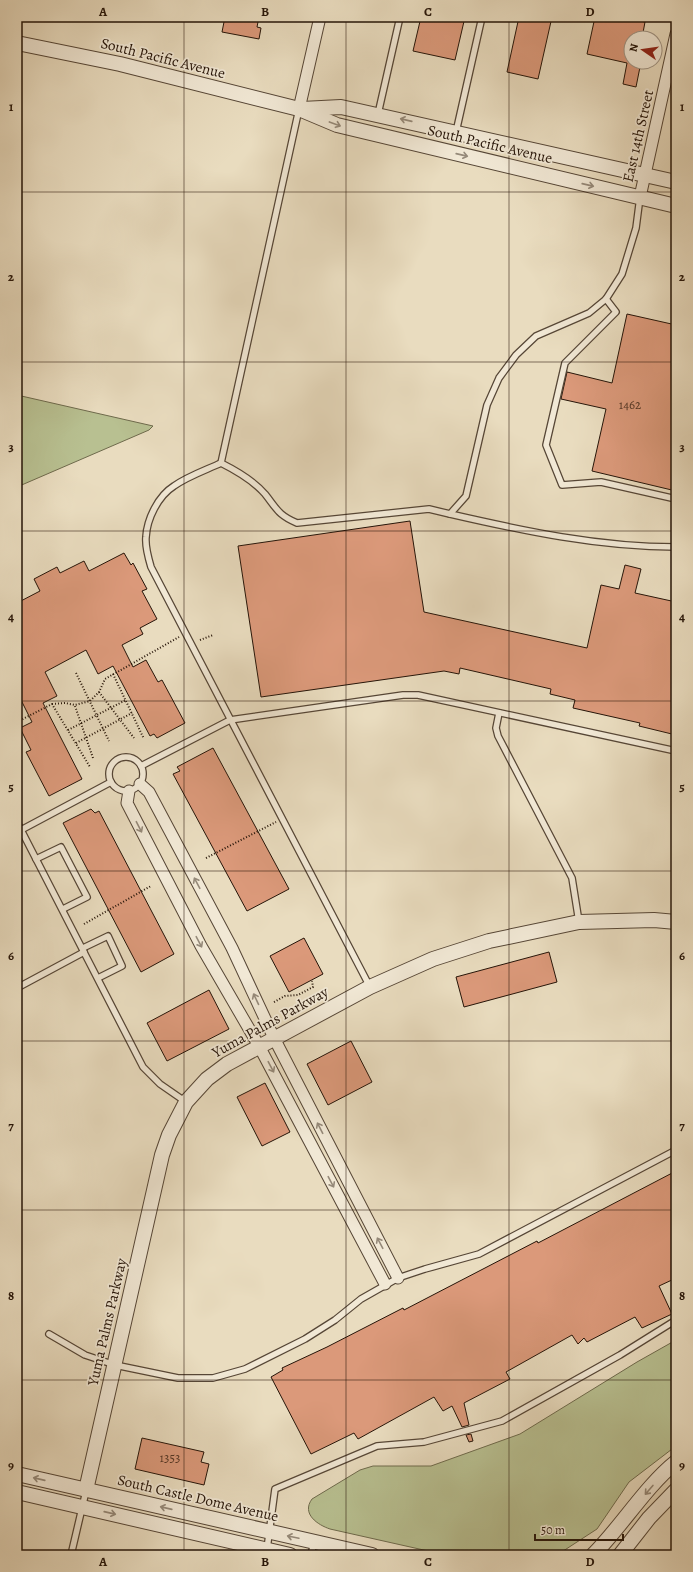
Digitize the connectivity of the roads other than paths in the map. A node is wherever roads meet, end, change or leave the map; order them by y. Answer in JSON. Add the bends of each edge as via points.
{"nodes":[{"id":1,"x":320,"y":17,"type":"edge"},
{"id":2,"x":400,"y":17,"type":"edge"},
{"id":3,"x":482,"y":17,"type":"edge"},
{"id":4,"x":676,"y":34,"type":"edge"},
{"id":5,"x":17,"y":43,"type":"edge"},
{"id":6,"x":299,"y":109,"type":"junction"},
{"id":7,"x":378,"y":114,"type":"junction"},
{"id":8,"x":456,"y":132,"type":"junction"},
{"id":9,"x":645,"y":174,"type":"junction"},
{"id":10,"x":676,"y":182,"type":"edge"},
{"id":11,"x":640,"y":197,"type":"junction"},
{"id":12,"x":676,"y":206,"type":"edge"},
{"id":13,"x":606,"y":299,"type":"junction"},
{"id":14,"x":221,"y":462,"type":"junction"},
{"id":15,"x":676,"y":499,"type":"edge"},
{"id":16,"x":450,"y":514,"type":"junction"},
{"id":17,"x":676,"y":547,"type":"edge"},
{"id":18,"x":499,"y":713,"type":"junction"},
{"id":19,"x":230,"y":720,"type":"junction"},
{"id":20,"x":676,"y":751,"type":"edge"},
{"id":21,"x":141,"y":766,"type":"junction"},
{"id":22,"x":111,"y":782,"type":"junction"},
{"id":23,"x":140,"y":784,"type":"junction"},
{"id":24,"x":128,"y":791,"type":"junction"},
{"id":25,"x":17,"y":822,"type":"edge"},
{"id":26,"x":21,"y":830,"type":"junction"},
{"id":27,"x":36,"y":859,"type":"junction"},
{"id":28,"x":62,"y":909,"type":"junction"},
{"id":29,"x":579,"y":922,"type":"junction"},
{"id":30,"x":676,"y":922,"type":"edge"},
{"id":31,"x":84,"y":950,"type":"junction"},
{"id":32,"x":98,"y":978,"type":"junction"},
{"id":33,"x":370,"y":987,"type":"junction"},
{"id":34,"x":17,"y":988,"type":"edge"},
{"id":35,"x":274,"y":1038,"type":"junction"},
{"id":36,"x":259,"y":1046,"type":"junction"},
{"id":37,"x":186,"y":1102,"type":"junction"},
{"id":38,"x":676,"y":1150,"type":"edge"},
{"id":39,"x":398,"y":1278,"type":"junction"},
{"id":40,"x":385,"y":1284,"type":"junction"},
{"id":41,"x":676,"y":1320,"type":"edge"},
{"id":42,"x":49,"y":1334,"type":"dead end"},
{"id":43,"x":115,"y":1365,"type":"junction"},
{"id":44,"x":676,"y":1462,"type":"edge"},
{"id":45,"x":17,"y":1474,"type":"edge"},
{"id":46,"x":86,"y":1490,"type":"junction"},
{"id":47,"x":676,"y":1490,"type":"edge"},
{"id":48,"x":17,"y":1492,"type":"edge"},
{"id":49,"x":82,"y":1507,"type":"junction"},
{"id":50,"x":270,"y":1532,"type":"junction"},
{"id":51,"x":313,"y":1548,"type":"edge"},
{"id":52,"x":267,"y":1549,"type":"junction"},
{"id":53,"x":71,"y":1555,"type":"edge"},
{"id":54,"x":290,"y":1555,"type":"edge"},
{"id":55,"x":372,"y":1555,"type":"edge"},
{"id":56,"x":593,"y":1555,"type":"edge"},
{"id":57,"x":620,"y":1555,"type":"edge"}],
"edges":[{"from":1,"to":6,"type":"street"},
{"from":2,"to":7,"type":"lane"},
{"from":3,"to":8,"type":"lane"},
{"from":4,"to":9,"type":"street","name":"East 14th Street"},
{"from":5,"to":6,"type":"street","name":"South Pacific Avenue","via":[[120,64]]},
{"from":6,"to":7,"type":"street","name":"South Pacific Avenue","via":[[341,107]]},
{"from":6,"to":11,"type":"street","name":"South Pacific Avenue","one_way":true,"via":[[337,126]]},
{"from":6,"to":14,"type":"lane"},
{"from":8,"to":7,"type":"street","name":"South Pacific Avenue","one_way":true},
{"from":8,"to":9,"type":"street","name":"South Pacific Avenue"},
{"from":9,"to":10,"type":"street","name":"South Pacific Avenue"},
{"from":9,"to":11,"type":"street","name":"East 14th Street"},
{"from":11,"to":12,"type":"street","name":"South Pacific Avenue"},
{"from":11,"to":13,"type":"lane","via":[[636,228],[622,274]]},
{"from":13,"to":15,"type":"lane","via":[[616,312],[565,363],[546,445],[562,485],[601,482]]},
{"from":13,"to":16,"type":"lane","via":[[589,313],[536,336],[516,355],[499,378],[487,405],[466,496]]},
{"from":14,"to":16,"type":"lane","via":[[245,476],[285,518],[297,523],[429,508]]},
{"from":14,"to":19,"type":"lane","via":[[173,486],[159,501],[149,519],[146,537],[151,567]]},
{"from":16,"to":17,"type":"lane","via":[[534,533],[640,547]]},
{"from":18,"to":19,"type":"lane","via":[[418,695],[403,695]]},
{"from":18,"to":20,"type":"lane"},
{"from":18,"to":29,"type":"lane","via":[[496,728],[498,736],[572,878]]},
{"from":19,"to":21,"type":"lane"},
{"from":19,"to":33,"type":"lane"},
{"from":21,"to":22,"type":"lane","via":[[133,759],[118,759],[109,772]]},
{"from":21,"to":23,"type":"lane","via":[[143,775]]},
{"from":22,"to":24,"type":"lane","via":[[118,789]]},
{"from":22,"to":26,"type":"lane"},
{"from":23,"to":24,"type":"lane"},
{"from":35,"to":23,"type":"street","one_way":true,"via":[[232,948],[153,798]]},
{"from":24,"to":36,"type":"street","one_way":true,"via":[[127,803],[201,946]]},
{"from":25,"to":26,"type":"lane"},
{"from":26,"to":27,"type":"lane"},
{"from":27,"to":28,"type":"lane"},
{"from":27,"to":28,"type":"lane","via":[[61,847],[87,897]]},
{"from":28,"to":31,"type":"lane"},
{"from":29,"to":30,"type":"street","name":"Yuma Palms Parkway"},
{"from":29,"to":33,"type":"street","name":"Yuma Palms Parkway","via":[[489,941],[433,959]]},
{"from":31,"to":32,"type":"lane"},
{"from":31,"to":32,"type":"lane","via":[[108,936],[122,966]]},
{"from":31,"to":34,"type":"lane"},
{"from":32,"to":37,"type":"lane","via":[[143,1067],[160,1084]]},
{"from":33,"to":35,"type":"street","name":"Yuma Palms Parkway"},
{"from":35,"to":36,"type":"street","name":"Yuma Palms Parkway"},
{"from":39,"to":35,"type":"street","one_way":true},
{"from":36,"to":37,"type":"street","name":"Yuma Palms Parkway","via":[[207,1079]]},
{"from":36,"to":40,"type":"street","one_way":true},
{"from":37,"to":43,"type":"street","name":"Yuma Palms Parkway","via":[[162,1155]]},
{"from":38,"to":39,"type":"lane","via":[[479,1254],[424,1268]]},
{"from":39,"to":40,"type":"lane"},
{"from":40,"to":43,"type":"lane","via":[[305,1339],[245,1369],[213,1378],[178,1378]]},
{"from":41,"to":50,"type":"lane","via":[[620,1355],[502,1421],[424,1442],[377,1446],[275,1489]]},
{"from":42,"to":43,"type":"lane","via":[[85,1355]]},
{"from":43,"to":46,"type":"street","name":"Yuma Palms Parkway"},
{"from":44,"to":56,"type":"street","one_way":true},
{"from":46,"to":45,"type":"street","name":"South Castle Dome Avenue","one_way":true},
{"from":46,"to":49,"type":"lane"},
{"from":50,"to":46,"type":"street","name":"South Castle Dome Avenue","one_way":true},
{"from":47,"to":57,"type":"street","via":[[649,1518]]},
{"from":48,"to":49,"type":"street"},
{"from":49,"to":52,"type":"street","one_way":true},
{"from":49,"to":53,"type":"lane"},
{"from":51,"to":50,"type":"street","name":"South Castle Dome Avenue","one_way":true},
{"from":50,"to":52,"type":"lane"},
{"from":51,"to":55,"type":"street","name":"South Castle Dome Avenue"},
{"from":52,"to":54,"type":"street"}]}
